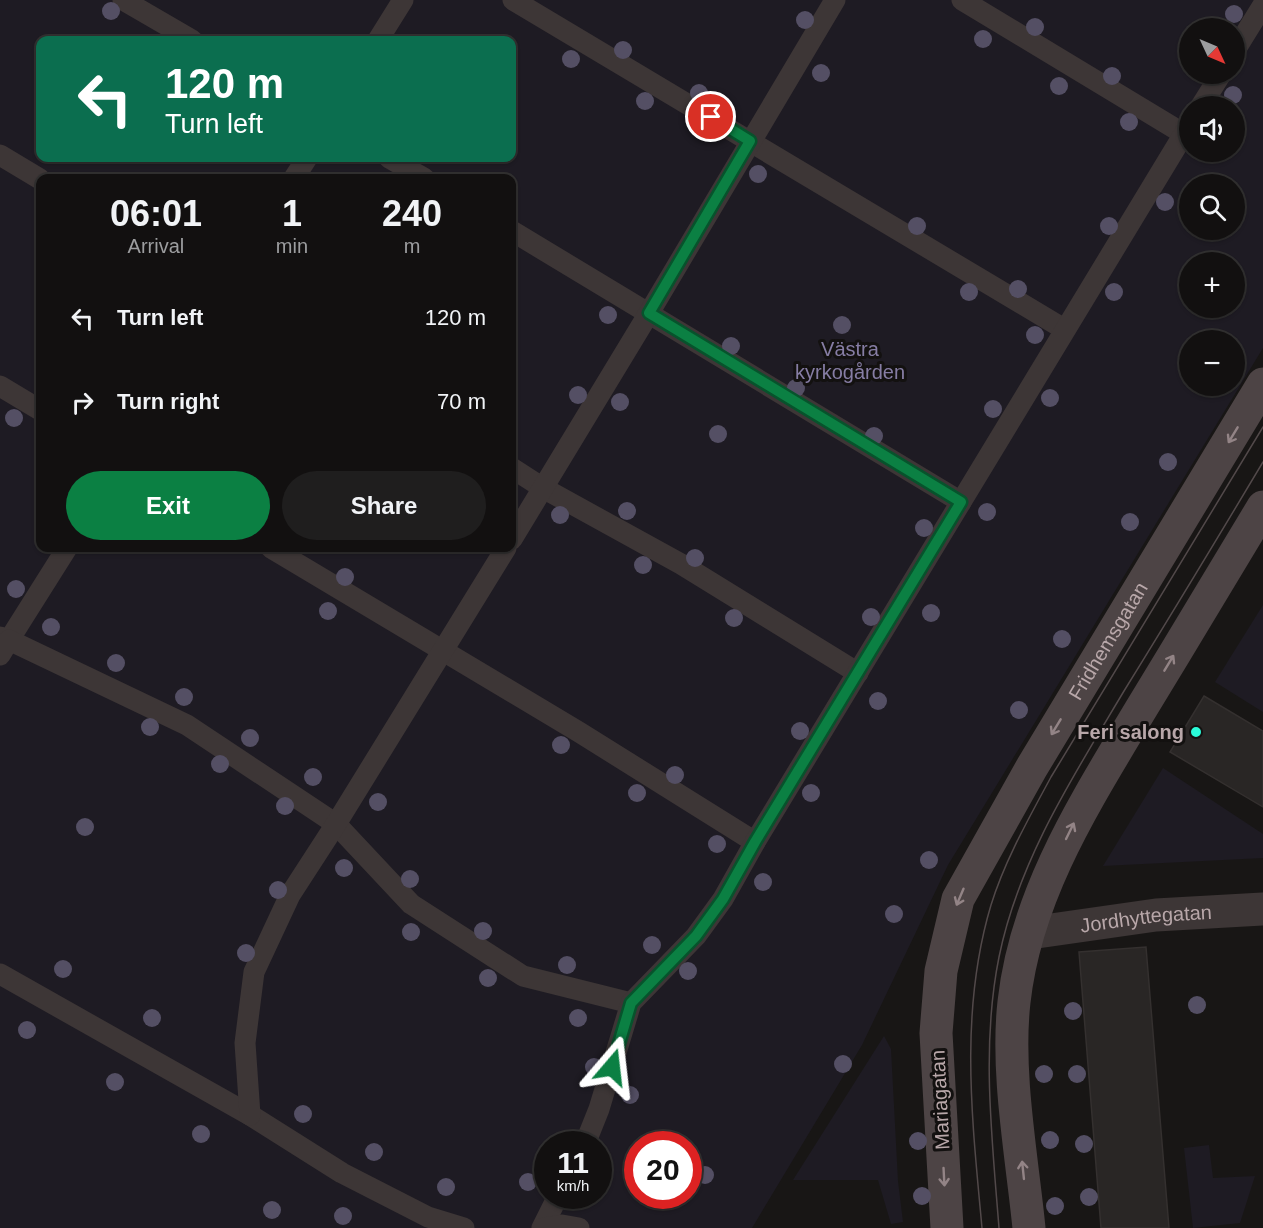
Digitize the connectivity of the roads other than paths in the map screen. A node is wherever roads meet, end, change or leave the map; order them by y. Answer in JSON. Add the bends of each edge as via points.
{"nodes":[{"id":1,"x":123,"y":0,"type":"edge"},
{"id":2,"x":403,"y":0,"type":"edge"},
{"id":3,"x":513,"y":0,"type":"edge"},
{"id":4,"x":835,"y":0,"type":"edge"},
{"id":5,"x":962,"y":0,"type":"edge"},
{"id":6,"x":1263,"y":5,"type":"edge"},
{"id":7,"x":1245,"y":34,"type":"edge"},
{"id":8,"x":185,"y":36,"type":"edge"},
{"id":9,"x":380,"y":36,"type":"edge"},
{"id":10,"x":1179,"y":124,"type":"edge"},
{"id":11,"x":750,"y":141,"type":"junction"},
{"id":12,"x":1179,"y":142,"type":"edge"},
{"id":13,"x":0,"y":155,"type":"edge"},
{"id":14,"x":395,"y":162,"type":"edge"},
{"id":15,"x":417,"y":174,"type":"edge"},
{"id":16,"x":36,"y":177,"type":"edge"},
{"id":17,"x":516,"y":233,"type":"edge"},
{"id":18,"x":649,"y":313,"type":"junction"},
{"id":19,"x":1064,"y":328,"type":"junction"},
{"id":20,"x":1263,"y":384,"type":"edge"},
{"id":21,"x":0,"y":386,"type":"edge"},
{"id":22,"x":36,"y":408,"type":"edge"},
{"id":23,"x":516,"y":471,"type":"edge"},
{"id":24,"x":543,"y":488,"type":"junction"},
{"id":25,"x":961,"y":502,"type":"junction"},
{"id":26,"x":1263,"y":507,"type":"edge"},
{"id":27,"x":516,"y":532,"type":"edge"},
{"id":28,"x":64,"y":552,"type":"edge"},
{"id":29,"x":278,"y":552,"type":"edge"},
{"id":30,"x":503,"y":552,"type":"edge"},
{"id":31,"x":3,"y":644,"type":"edge"},
{"id":32,"x":442,"y":650,"type":"junction"},
{"id":33,"x":858,"y":673,"type":"junction"},
{"id":34,"x":336,"y":824,"type":"junction"},
{"id":35,"x":755,"y":842,"type":"junction"},
{"id":36,"x":1263,"y":909,"type":"edge"},
{"id":37,"x":1029,"y":933,"type":"junction"},
{"id":38,"x":941,"y":972,"type":"joint"},
{"id":39,"x":0,"y":974,"type":"edge"},
{"id":40,"x":631,"y":1003,"type":"junction"},
{"id":41,"x":250,"y":1114,"type":"junction"},
{"id":42,"x":590,"y":1131,"type":"edge"},
{"id":43,"x":552,"y":1209,"type":"edge"},
{"id":44,"x":464,"y":1228,"type":"edge"},
{"id":45,"x":543,"y":1228,"type":"edge"},
{"id":46,"x":579,"y":1228,"type":"edge"},
{"id":47,"x":947,"y":1228,"type":"edge"},
{"id":48,"x":1029,"y":1228,"type":"edge"}],
"edges":[{"from":1,"to":8,"type":"lane"},
{"from":2,"to":9,"type":"lane"},
{"from":3,"to":11,"type":"lane"},
{"from":4,"to":11,"type":"lane"},
{"from":5,"to":10,"type":"lane"},
{"from":6,"to":7,"type":"lane"},
{"from":11,"to":18,"type":"lane"},
{"from":11,"to":19,"type":"lane"},
{"from":12,"to":19,"type":"lane"},
{"from":13,"to":16,"type":"lane"},
{"from":14,"to":15,"type":"lane"},
{"from":17,"to":18,"type":"lane"},
{"from":18,"to":24,"type":"lane"},
{"from":18,"to":25,"type":"lane"},
{"from":19,"to":25,"type":"lane"},
{"from":20,"to":38,"type":"street","name":"Fridhemsgatan","one_way":true,"via":[[991,837],[958,899]]},
{"from":21,"to":22,"type":"lane"},
{"from":23,"to":24,"type":"lane"},
{"from":24,"to":27,"type":"lane"},
{"from":24,"to":33,"type":"lane","via":[[681,564]]},
{"from":25,"to":33,"type":"lane"},
{"from":37,"to":26,"type":"street","one_way":true,"via":[[1045,884],[1077,817]]},
{"from":28,"to":31,"type":"lane"},
{"from":29,"to":32,"type":"lane"},
{"from":30,"to":32,"type":"lane"},
{"from":31,"to":34,"type":"lane","via":[[187,725]]},
{"from":32,"to":34,"type":"lane"},
{"from":32,"to":35,"type":"lane"},
{"from":33,"to":35,"type":"lane"},
{"from":34,"to":40,"type":"lane","via":[[411,904],[523,976]]},
{"from":34,"to":41,"type":"lane","via":[[290,895],[254,972],[245,1043]]},
{"from":35,"to":40,"type":"lane","via":[[723,899],[696,936]]},
{"from":36,"to":37,"type":"street","name":"Jordhyttegatan","via":[[1156,915]]},
{"from":48,"to":37,"type":"street","one_way":true,"via":[[1012,1045],[1014,1003]]},
{"from":38,"to":47,"type":"street","name":"Mariagatan","one_way":true,"via":[[936,1033]]},
{"from":39,"to":41,"type":"lane"},
{"from":40,"to":42,"type":"lane"},
{"from":41,"to":44,"type":"lane","via":[[342,1173],[428,1217]]},
{"from":43,"to":45,"type":"lane"},
{"from":45,"to":46,"type":"lane"}]}
